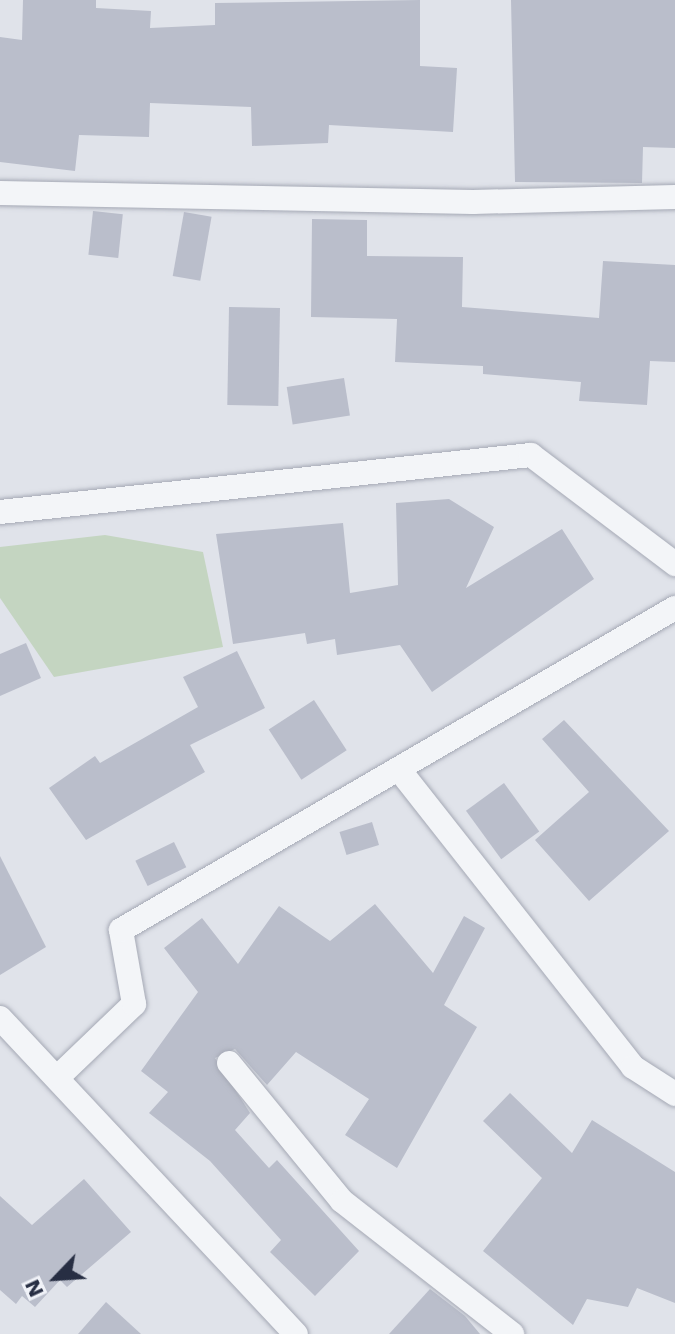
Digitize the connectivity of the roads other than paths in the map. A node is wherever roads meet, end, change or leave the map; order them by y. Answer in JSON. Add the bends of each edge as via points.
{"nodes":[{"id":1,"x":0,"y":193,"type":"edge"},
{"id":2,"x":675,"y":197,"type":"edge"},
{"id":3,"x":0,"y":512,"type":"edge"},
{"id":4,"x":675,"y":564,"type":"edge"},
{"id":5,"x":675,"y":608,"type":"edge"},
{"id":6,"x":401,"y":772,"type":"junction"},
{"id":7,"x":0,"y":1018,"type":"edge"},
{"id":8,"x":229,"y":1063,"type":"dead end"},
{"id":9,"x":59,"y":1076,"type":"junction"},
{"id":10,"x":675,"y":1094,"type":"edge"},
{"id":11,"x":296,"y":1334,"type":"edge"},
{"id":12,"x":512,"y":1334,"type":"edge"}],
"edges":[{"from":1,"to":2,"type":"street","via":[[473,202]]},
{"from":3,"to":4,"type":"street","via":[[531,455]]},
{"from":5,"to":6,"type":"street"},
{"from":6,"to":9,"type":"street","via":[[121,930],[134,1004]]},
{"from":6,"to":10,"type":"street","via":[[633,1067]]},
{"from":7,"to":9,"type":"street"},
{"from":8,"to":12,"type":"street","via":[[342,1201]]},
{"from":9,"to":11,"type":"street"}]}
